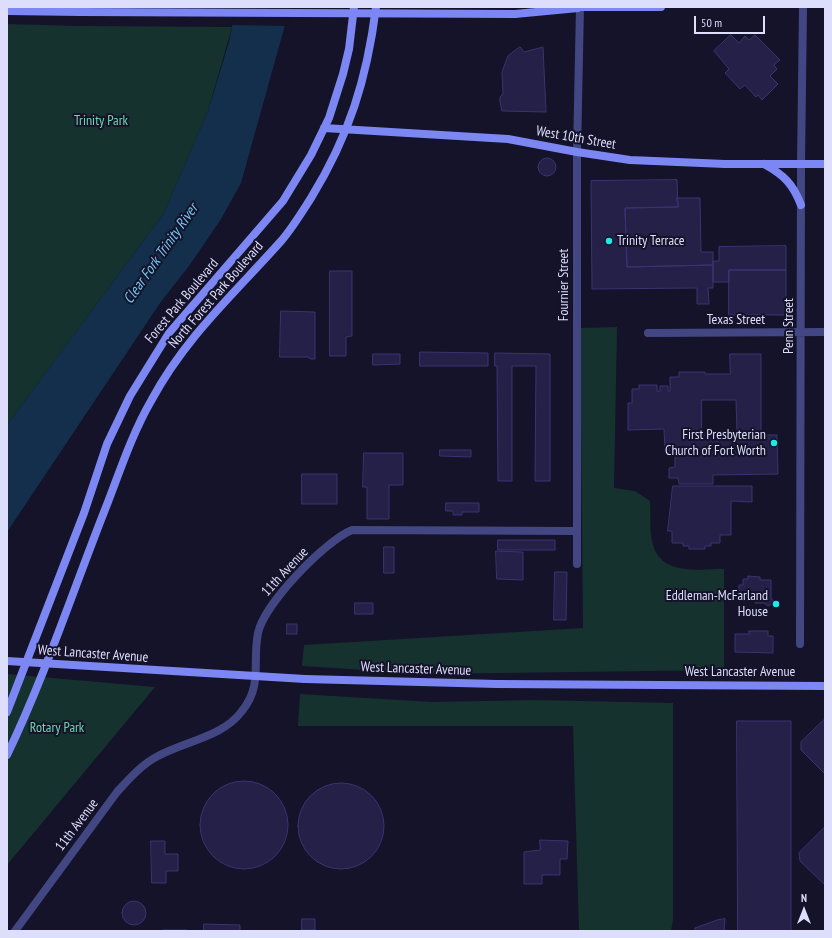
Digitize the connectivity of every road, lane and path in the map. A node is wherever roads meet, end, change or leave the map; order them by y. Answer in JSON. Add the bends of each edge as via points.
{"nodes":[{"id":1,"x":354,"y":7,"type":"edge"},
{"id":2,"x":376,"y":7,"type":"edge"},
{"id":3,"x":578,"y":7,"type":"edge"},
{"id":4,"x":661,"y":7,"type":"edge"},
{"id":5,"x":803,"y":7,"type":"edge"},
{"id":6,"x":7,"y":11,"type":"edge"},
{"id":7,"x":324,"y":128,"type":"junction"},
{"id":8,"x":346,"y":130,"type":"junction"},
{"id":9,"x":577,"y":152,"type":"junction"},
{"id":10,"x":764,"y":164,"type":"junction"},
{"id":11,"x":801,"y":164,"type":"junction"},
{"id":12,"x":825,"y":164,"type":"edge"},
{"id":13,"x":801,"y":205,"type":"junction"},
{"id":14,"x":802,"y":332,"type":"junction"},
{"id":15,"x":825,"y":332,"type":"edge"},
{"id":16,"x":648,"y":333,"type":"dead end"},
{"id":17,"x":576,"y":531,"type":"junction"},
{"id":18,"x":577,"y":564,"type":"dead end"},
{"id":19,"x":800,"y":644,"type":"dead end"},
{"id":20,"x":7,"y":661,"type":"edge"},
{"id":21,"x":825,"y":686,"type":"edge"},
{"id":22,"x":7,"y":712,"type":"edge"},
{"id":23,"x":7,"y":755,"type":"edge"},
{"id":24,"x":15,"y":931,"type":"edge"}],
"edges":[{"from":1,"to":7,"type":"main road","name":"Forest Park Boulevard","via":[[343,74]]},
{"from":2,"to":8,"type":"main road","name":"North Forest Park Boulevard","via":[[365,75]]},
{"from":3,"to":4,"type":"main road"},
{"from":3,"to":6,"type":"main road","bridge":true,"via":[[515,14]]},
{"from":3,"to":9,"type":"street","name":"Fournier Street"},
{"from":5,"to":11,"type":"street","name":"Penn Street"},
{"from":7,"to":8,"type":"main road","name":"West 10th Street"},
{"from":7,"to":22,"type":"main road","name":"Forest Park Boulevard","via":[[311,156],[283,201],[169,333],[130,396],[108,444]]},
{"from":8,"to":9,"type":"main road","name":"West 10th Street","via":[[508,139]]},
{"from":8,"to":23,"type":"main road","name":"North Forest Park Boulevard","via":[[323,178],[294,225],[192,338],[151,401],[128,451]]},
{"from":9,"to":10,"type":"main road","name":"West 10th Street","via":[[630,160]]},
{"from":9,"to":17,"type":"street","name":"Fournier Street"},
{"from":10,"to":11,"type":"main road","name":"West 10th Street"},
{"from":10,"to":13,"type":"main road","via":[[778,172],[794,188]]},
{"from":11,"to":12,"type":"main road","name":"West 10th Street"},
{"from":11,"to":13,"type":"street","name":"Penn Street"},
{"from":13,"to":14,"type":"street","name":"Penn Street"},
{"from":14,"to":15,"type":"street","name":"Texas Street"},
{"from":14,"to":16,"type":"street","name":"Texas Street"},
{"from":14,"to":19,"type":"street","name":"Penn Street"},
{"from":17,"to":18,"type":"street","name":"Fournier Street"},
{"from":17,"to":24,"type":"street","name":"11th Avenue","via":[[352,530],[344,533],[313,560],[268,609],[259,631],[253,694],[235,721],[217,732],[156,757],[131,777]]},
{"from":20,"to":21,"type":"main road","name":"West Lancaster Avenue","bridge":true,"via":[[305,679],[505,684]]}]}
